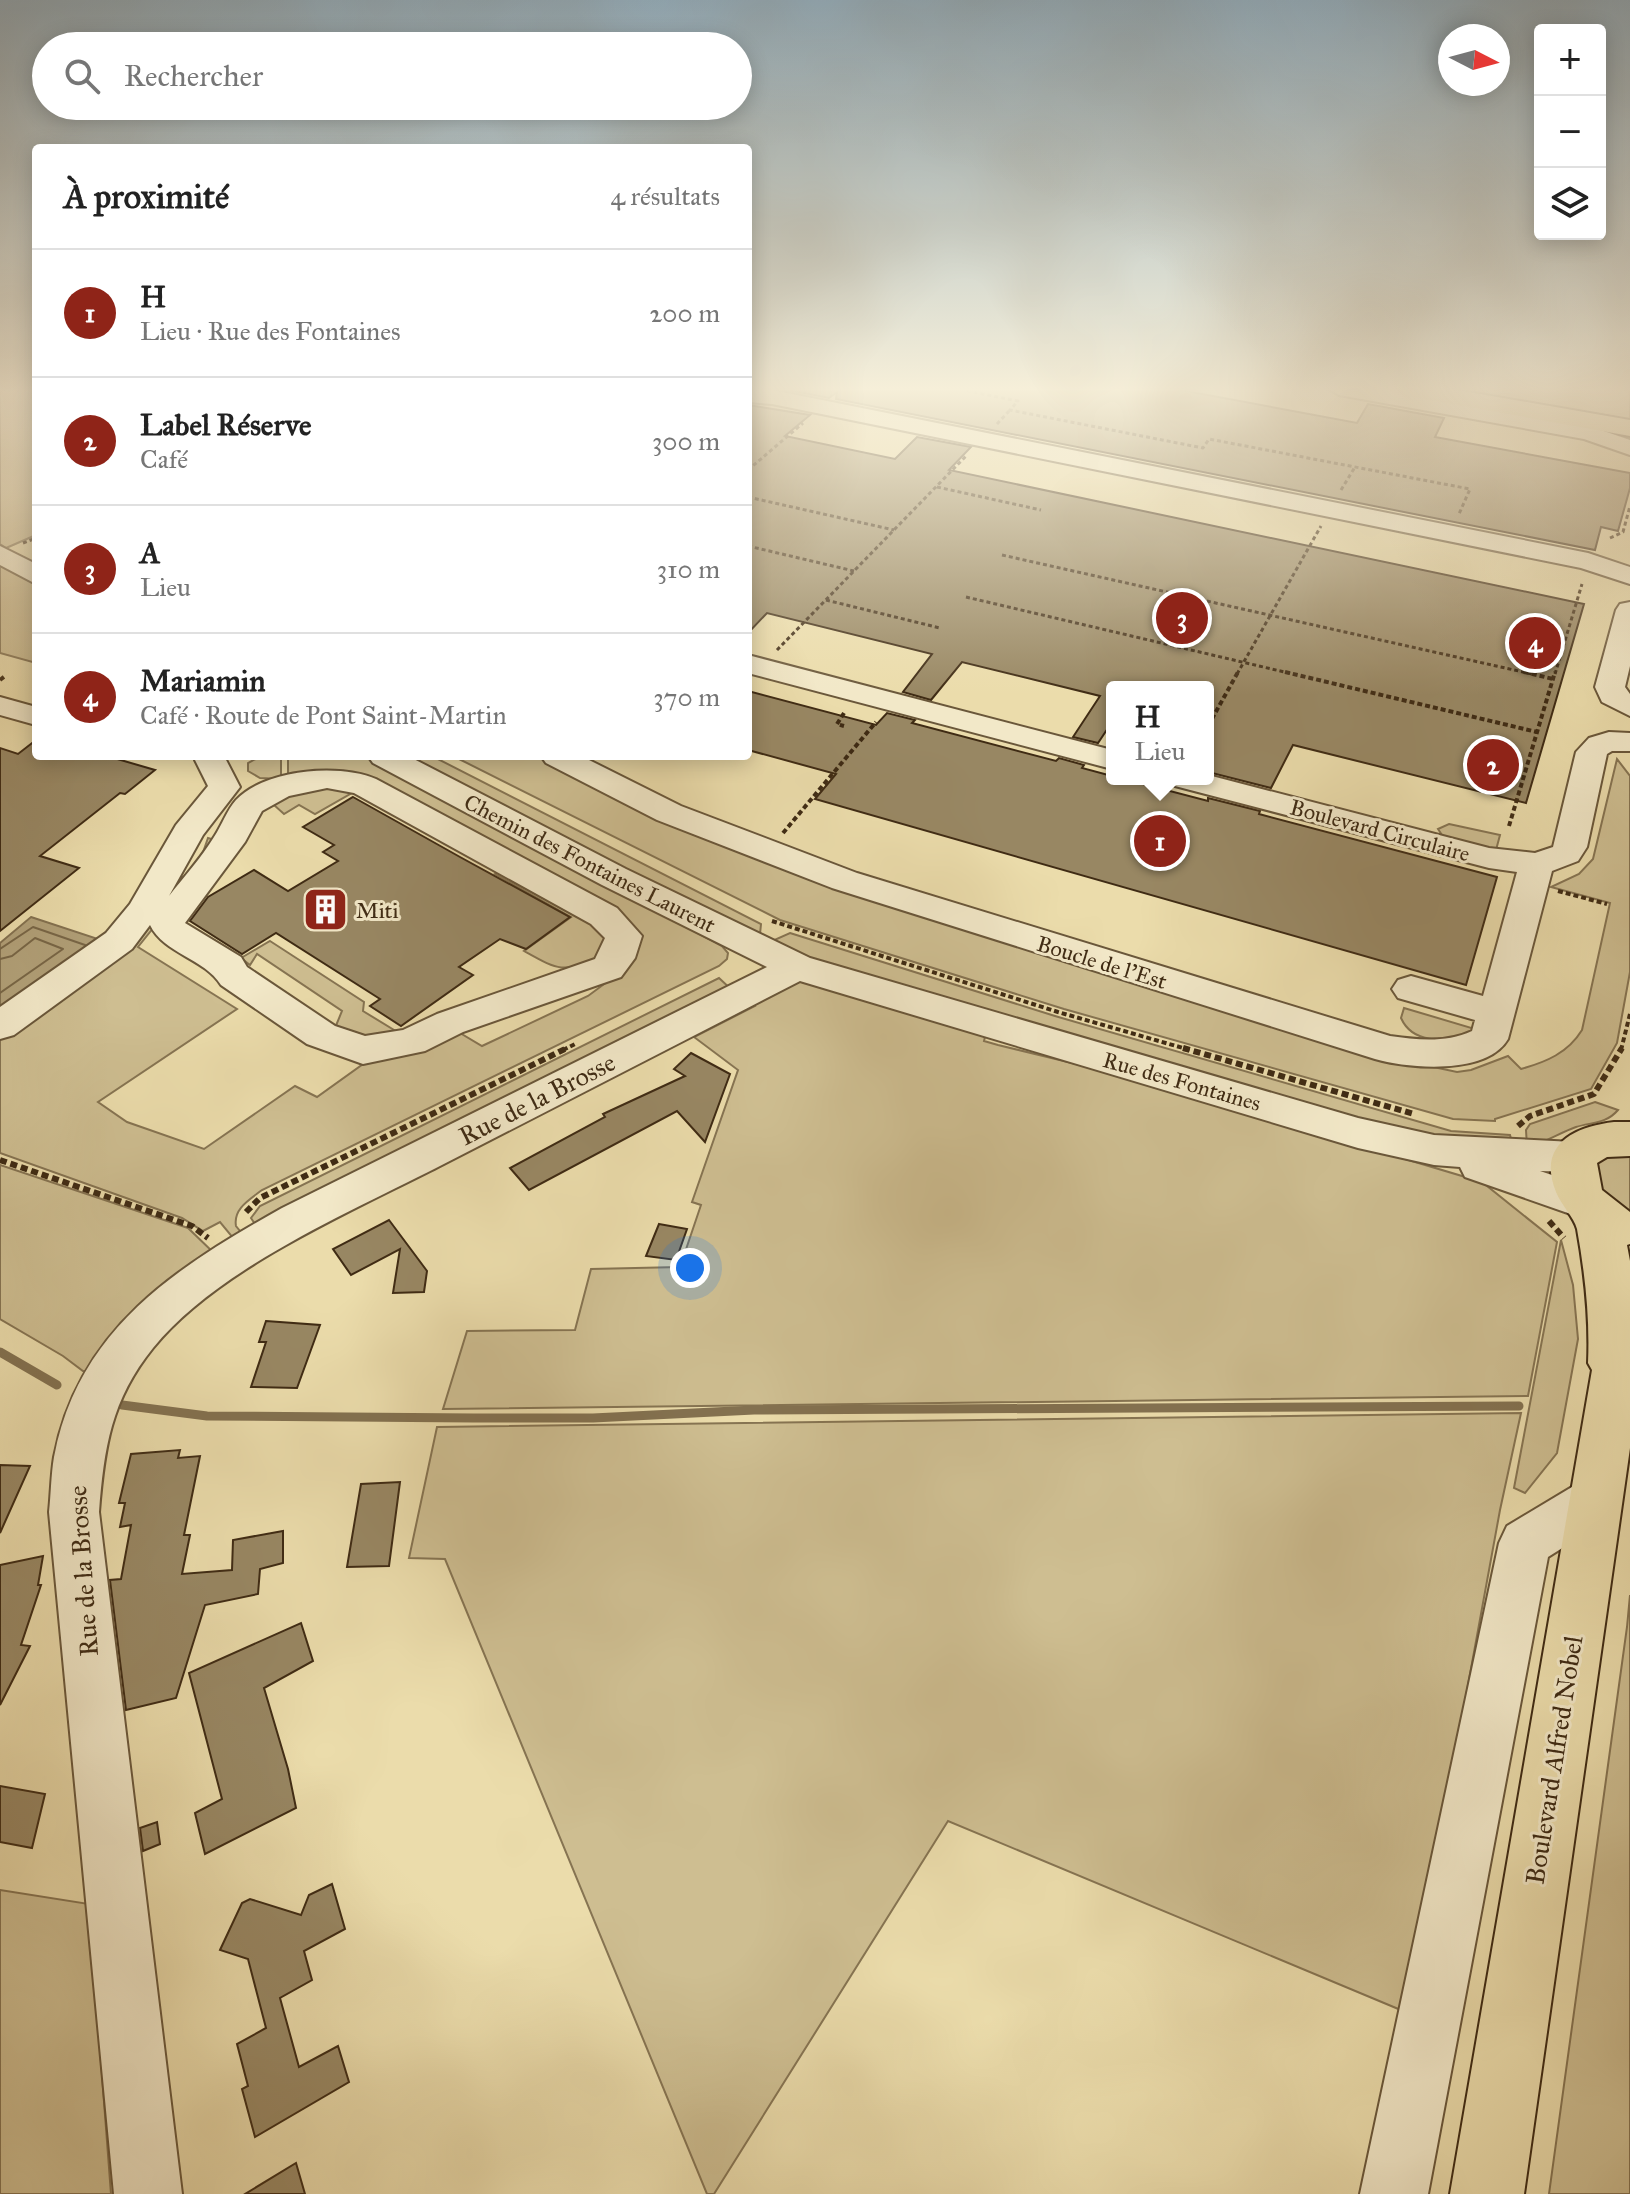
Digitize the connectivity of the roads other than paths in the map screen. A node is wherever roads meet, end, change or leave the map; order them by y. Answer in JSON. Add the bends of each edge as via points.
{"nodes":[{"id":1,"x":1234,"y":490,"type":"edge"},
{"id":2,"x":0,"y":554,"type":"edge"},
{"id":3,"x":1619,"y":554,"type":"edge"},
{"id":4,"x":32,"y":574,"type":"edge"},
{"id":5,"x":1630,"y":610,"type":"edge"},
{"id":6,"x":761,"y":658,"type":"edge"},
{"id":7,"x":1623,"y":661,"type":"edge"},
{"id":8,"x":2,"y":687,"type":"edge"},
{"id":9,"x":1630,"y":707,"type":"edge"},
{"id":10,"x":32,"y":713,"type":"edge"},
{"id":11,"x":1630,"y":742,"type":"edge"},
{"id":12,"x":1106,"y":758,"type":"edge"},
{"id":13,"x":392,"y":760,"type":"edge"},
{"id":14,"x":564,"y":760,"type":"edge"},
{"id":15,"x":565,"y":760,"type":"edge"},
{"id":16,"x":219,"y":773,"type":"edge"},
{"id":17,"x":1209,"y":785,"type":"edge"},
{"id":18,"x":773,"y":834,"type":"road end"},
{"id":19,"x":1542,"y":876,"type":"junction"},
{"id":20,"x":797,"y":967,"type":"junction"},
{"id":21,"x":1411,"y":989,"type":"dead end"},
{"id":22,"x":1498,"y":1013,"type":"junction"},
{"id":23,"x":0,"y":1026,"type":"edge"},
{"id":24,"x":1428,"y":1133,"type":"junction"},
{"id":25,"x":1610,"y":1137,"type":"edge"},
{"id":26,"x":1604,"y":1217,"type":"edge"},
{"id":27,"x":1621,"y":1314,"type":"edge"},
{"id":28,"x":1595,"y":1500,"type":"junction"},
{"id":29,"x":148,"y":2194,"type":"edge"},
{"id":30,"x":1394,"y":2194,"type":"edge"},
{"id":31,"x":1487,"y":2194,"type":"edge"}],
"edges":[{"from":1,"to":3,"type":"street","via":[[1576,559]]},
{"from":2,"to":4,"type":"street"},
{"from":5,"to":7,"type":"street"},
{"from":6,"to":12,"type":"street"},
{"from":7,"to":9,"type":"street","via":[[1610,691]]},
{"from":8,"to":10,"type":"street"},
{"from":11,"to":19,"type":"street","via":[[1603,743],[1592,752],[1570,847]]},
{"from":13,"to":20,"type":"street","name":"Chemin des Fontaines Laurent"},
{"from":14,"to":22,"type":"street","name":"Boucle de l'Est","via":[[752,848],[848,883],[1389,1049],[1427,1055],[1459,1052],[1489,1039]]},
{"from":15,"to":18,"type":"street","via":[[640,786],[732,828]]},
{"from":16,"to":16,"type":"street","via":[[279,788],[327,778],[354,781],[604,916],[624,936],[623,947],[608,968],[450,1023],[411,1042],[384,1049],[352,1047],[321,1035],[167,923],[228,842]]},
{"from":16,"to":23,"type":"street","via":[[144,909],[119,941]]},
{"from":17,"to":19,"type":"street","name":"Boulevard Circulaire"},
{"from":19,"to":22,"type":"street","name":"Boucle de l'Est","via":[[1533,885]]},
{"from":20,"to":24,"type":"street","name":"Rue des Fontaines","via":[[1358,1133]]},
{"from":20,"to":29,"type":"street","name":"Rue de la Brosse","via":[[230,1258],[176,1296],[125,1348],[92,1404],[76,1459],[74,1512]]},
{"from":21,"to":22,"type":"street"},
{"from":24,"to":25,"type":"street","name":"Rue des Fontaines"},
{"from":24,"to":26,"type":"street"},
{"from":25,"to":26,"type":"main road","name":"Boulevard Alfred Nobel","via":[[1574,1185]]},
{"from":26,"to":27,"type":"main road","name":"Boulevard Alfred Nobel"},
{"from":27,"to":28,"type":"main road","name":"Boulevard Alfred Nobel"},
{"from":28,"to":30,"type":"street","via":[[1525,1543]]},
{"from":28,"to":31,"type":"main road","name":"Boulevard Alfred Nobel"}]}
